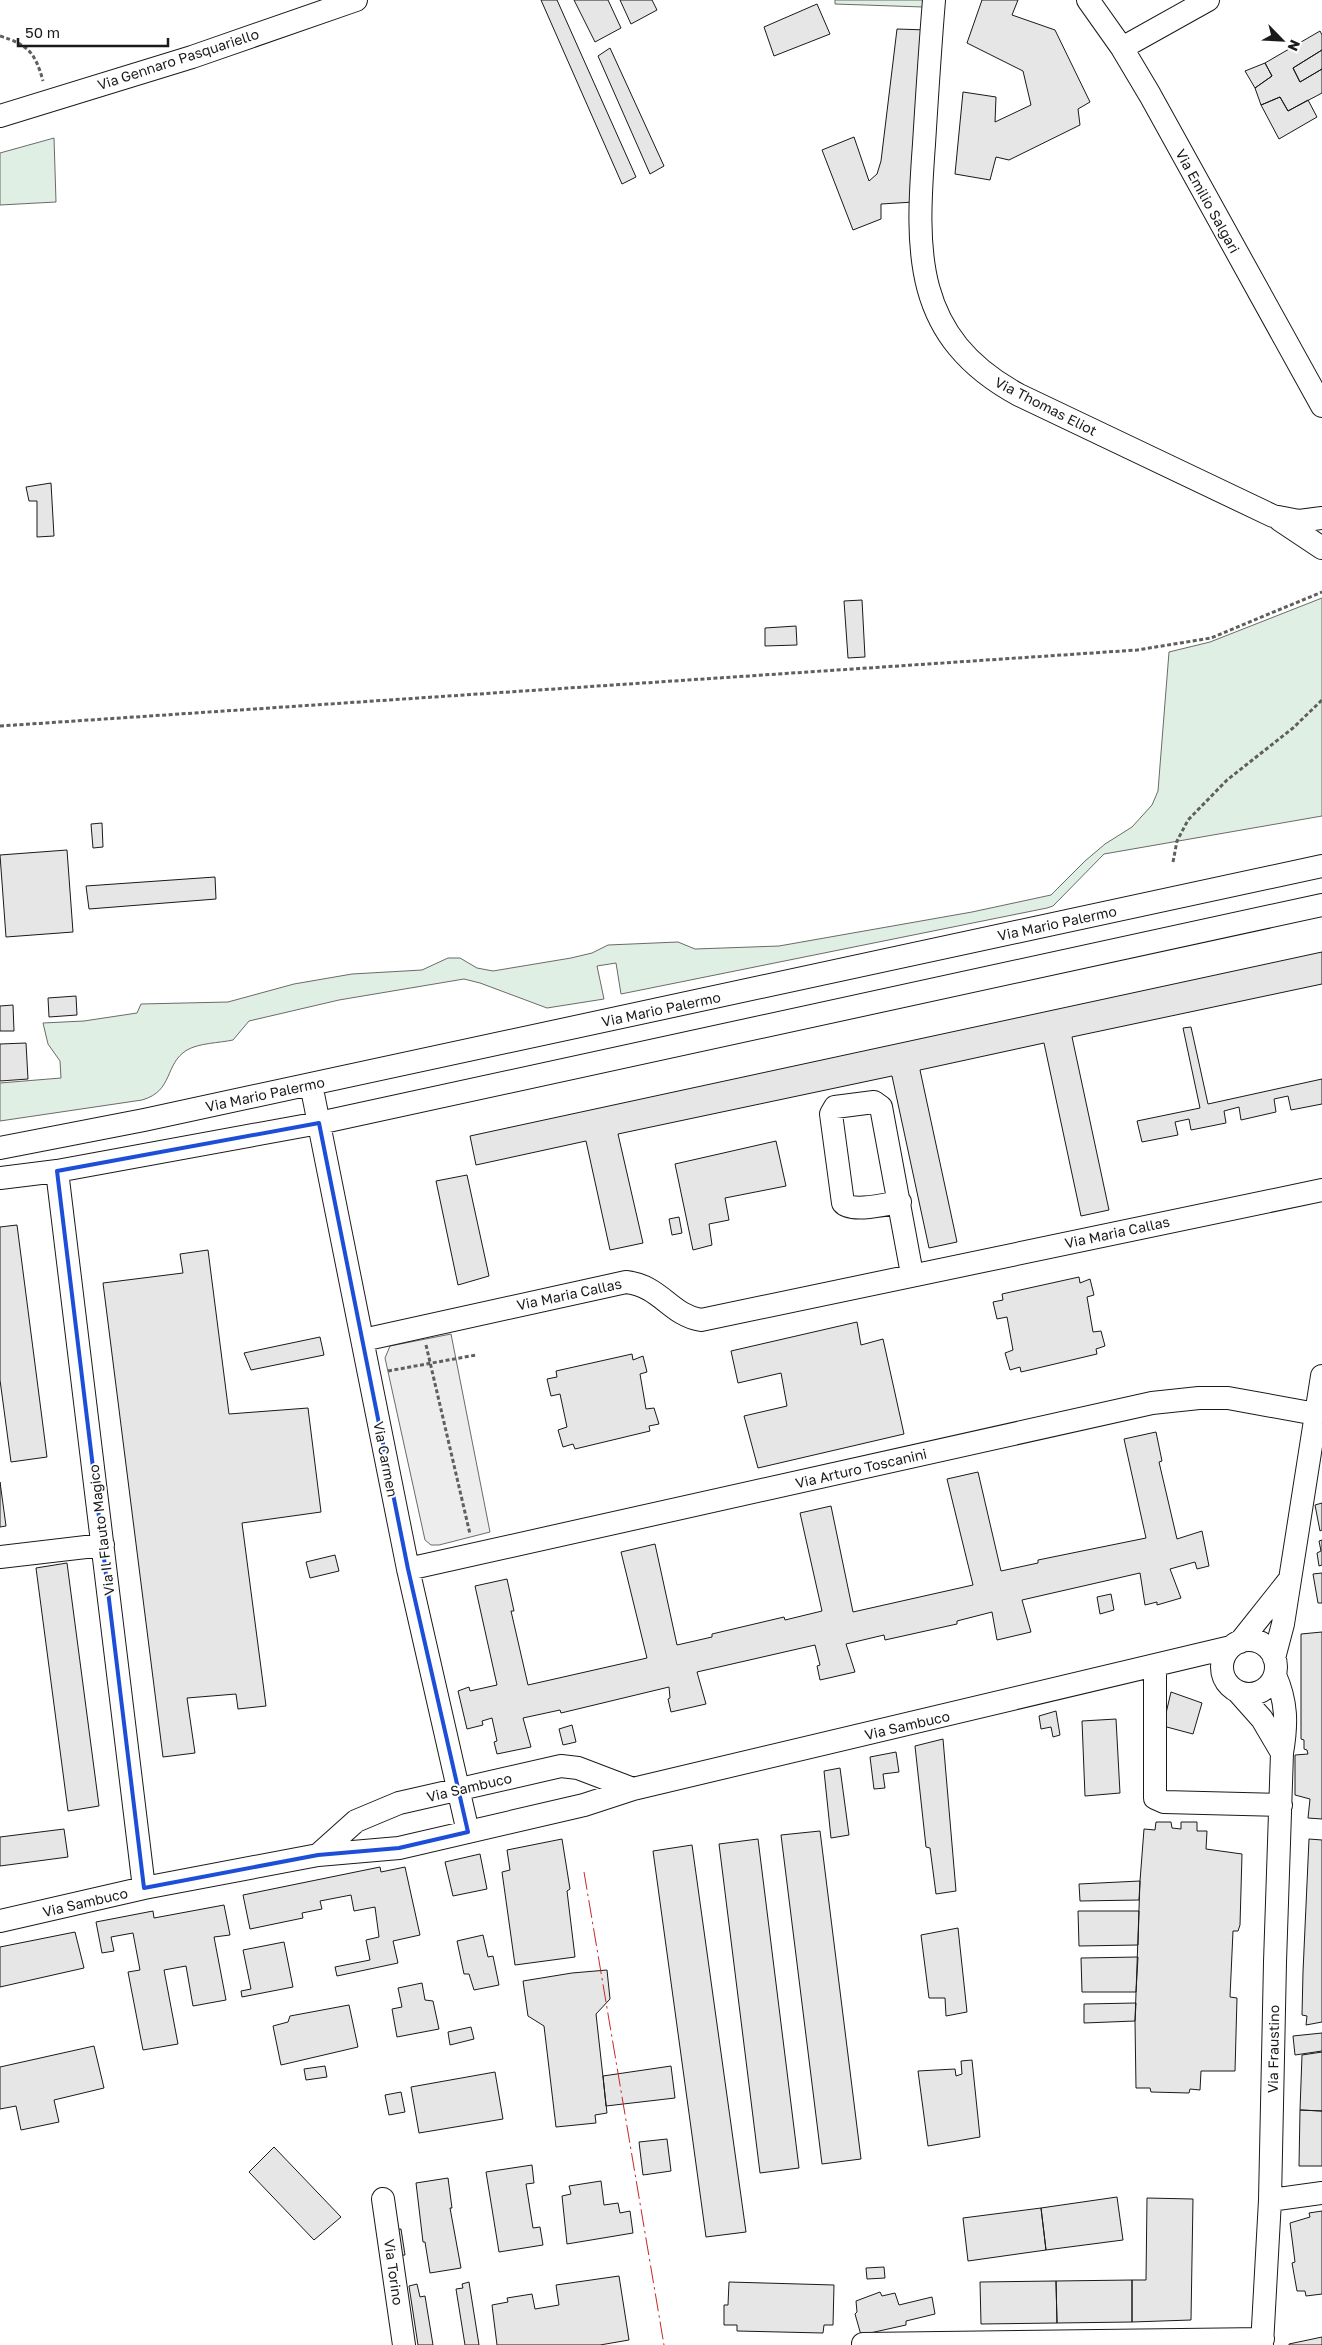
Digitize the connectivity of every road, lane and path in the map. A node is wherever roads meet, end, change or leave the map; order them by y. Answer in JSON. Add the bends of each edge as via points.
{"nodes":[{"id":1,"x":356,"y":0,"type":"edge"},
{"id":2,"x":934,"y":0,"type":"edge"},
{"id":3,"x":1088,"y":0,"type":"edge"},
{"id":4,"x":1208,"y":0,"type":"edge"},
{"id":5,"x":0,"y":36,"type":"edge"},
{"id":6,"x":1122,"y":48,"type":"junction"},
{"id":7,"x":49,"y":101,"type":"junction"},
{"id":8,"x":0,"y":116,"type":"edge"},
{"id":9,"x":1322,"y":406,"type":"edge"},
{"id":10,"x":1273,"y":516,"type":"junction"},
{"id":11,"x":1322,"y":518,"type":"edge"},
{"id":12,"x":1322,"y":548,"type":"edge"},
{"id":13,"x":1322,"y":592,"type":"edge"},
{"id":14,"x":1322,"y":700,"type":"edge"},
{"id":15,"x":1315,"y":708,"type":"junction"},
{"id":16,"x":1322,"y":708,"type":"edge"},
{"id":17,"x":0,"y":726,"type":"edge"},
{"id":18,"x":1173,"y":862,"type":"dead end"},
{"id":19,"x":1322,"y":866,"type":"edge"},
{"id":20,"x":1322,"y":905,"type":"edge"},
{"id":21,"x":312,"y":1084,"type":"junction"},
{"id":22,"x":319,"y":1123,"type":"junction"},
{"id":23,"x":0,"y":1148,"type":"edge"},
{"id":24,"x":57,"y":1171,"type":"junction"},
{"id":25,"x":0,"y":1178,"type":"edge"},
{"id":26,"x":1322,"y":1190,"type":"edge"},
{"id":27,"x":900,"y":1202,"type":"junction"},
{"id":28,"x":912,"y":1274,"type":"junction"},
{"id":29,"x":422,"y":1326,"type":"junction"},
{"id":30,"x":363,"y":1340,"type":"junction"},
{"id":31,"x":476,"y":1355,"type":"dead end"},
{"id":32,"x":430,"y":1363,"type":"junction"},
{"id":33,"x":370,"y":1374,"type":"junction"},
{"id":34,"x":1322,"y":1376,"type":"edge"},
{"id":35,"x":1316,"y":1414,"type":"junction"},
{"id":36,"x":103,"y":1545,"type":"junction"},
{"id":37,"x":474,"y":1554,"type":"junction"},
{"id":38,"x":0,"y":1557,"type":"edge"},
{"id":39,"x":408,"y":1569,"type":"junction"},
{"id":40,"x":1290,"y":1578,"type":"junction"},
{"id":41,"x":1235,"y":1644,"type":"junction"},
{"id":42,"x":1181,"y":1658,"type":"junction"},
{"id":43,"x":1155,"y":1666,"type":"junction"},
{"id":44,"x":1275,"y":1667,"type":"junction"},
{"id":45,"x":1231,"y":1686,"type":"junction"},
{"id":46,"x":1282,"y":1753,"type":"junction"},
{"id":47,"x":633,"y":1789,"type":"junction"},
{"id":48,"x":459,"y":1790,"type":"junction"},
{"id":49,"x":1281,"y":1805,"type":"junction"},
{"id":50,"x":468,"y":1832,"type":"junction"},
{"id":51,"x":318,"y":1855,"type":"junction"},
{"id":52,"x":144,"y":1888,"type":"junction"},
{"id":53,"x":0,"y":1921,"type":"edge"},
{"id":54,"x":1322,"y":2193,"type":"edge"},
{"id":55,"x":383,"y":2199,"type":"dead end"},
{"id":56,"x":1270,"y":2200,"type":"junction"},
{"id":57,"x":1262,"y":2342,"type":"edge"},
{"id":58,"x":862,"y":2344,"type":"edge"},
{"id":59,"x":404,"y":2345,"type":"edge"}],
"edges":[{"from":1,"to":7,"type":"street","name":"Via Gennaro Pasquariello","via":[[192,57]]},
{"from":2,"to":10,"type":"street","name":"Via Thomas Eliot","via":[[920,194],[921,240],[930,297],[953,342],[995,382],[1011,391]]},
{"from":3,"to":6,"type":"street","name":"Via Emilio Salgari"},
{"from":4,"to":6,"type":"street"},
{"from":5,"to":7,"type":"path","via":[[30,50],[38,63]]},
{"from":6,"to":9,"type":"street","name":"Via Emilio Salgari"},
{"from":7,"to":8,"type":"street","name":"Via Gennaro Pasquariello"},
{"from":10,"to":11,"type":"street","name":"Via Thomas Eliot","via":[[1299,521]]},
{"from":10,"to":12,"type":"street","name":"Via Thomas Eliot"},
{"from":13,"to":17,"type":"path","via":[[1211,638],[1137,650]]},
{"from":14,"to":15,"type":"path"},
{"from":15,"to":16,"type":"path"},
{"from":15,"to":18,"type":"path","via":[[1227,780],[1188,820],[1177,841]]},
{"from":19,"to":21,"type":"street","name":"Via Mario Palermo"},
{"from":20,"to":22,"type":"street"},
{"from":21,"to":22,"type":"street","name":"Via Carmen"},
{"from":21,"to":23,"type":"street","name":"Via Mario Palermo"},
{"from":22,"to":24,"type":"street"},
{"from":22,"to":30,"type":"street","name":"Via Carmen"},
{"from":24,"to":25,"type":"street"},
{"from":24,"to":36,"type":"street","name":"Via Il Flauto Magico"},
{"from":26,"to":28,"type":"street","name":"Via Maria Callas"},
{"from":27,"to":27,"type":"street","via":[[880,1105],[874,1102],[835,1107],[831,1114],[845,1206],[853,1208]]},
{"from":27,"to":28,"type":"street"},
{"from":28,"to":29,"type":"street","name":"Via Maria Callas","via":[[701,1320],[681,1312],[650,1288],[626,1282]]},
{"from":29,"to":30,"type":"street","name":"Via Maria Callas"},
{"from":29,"to":32,"type":"path"},
{"from":30,"to":33,"type":"street","name":"Via Carmen"},
{"from":31,"to":32,"type":"path"},
{"from":32,"to":33,"type":"path"},
{"from":32,"to":37,"type":"path"},
{"from":33,"to":39,"type":"street","name":"Via Carmen"},
{"from":34,"to":35,"type":"street"},
{"from":35,"to":37,"type":"street","name":"Via Arturo Toscanini","via":[[1228,1398],[1152,1403]]},
{"from":35,"to":40,"type":"street"},
{"from":36,"to":38,"type":"street"},
{"from":36,"to":52,"type":"street","name":"Via Il Flauto Magico"},
{"from":37,"to":39,"type":"street","name":"Via Arturo Toscanini"},
{"from":39,"to":48,"type":"street","name":"Via Carmen"},
{"from":40,"to":41,"type":"street"},
{"from":40,"to":44,"type":"street"},
{"from":41,"to":42,"type":"street","name":"Via Sambuco"},
{"from":41,"to":44,"type":"street","via":[[1256,1641],[1264,1645]]},
{"from":41,"to":45,"type":"street","via":[[1222,1662]]},
{"from":42,"to":43,"type":"street","name":"Via Sambuco"},
{"from":42,"to":45,"type":"street"},
{"from":43,"to":47,"type":"street","name":"Via Sambuco"},
{"from":43,"to":49,"type":"street","via":[[1155,1798],[1164,1802]]},
{"from":44,"to":45,"type":"street","via":[[1264,1690],[1246,1695]]},
{"from":44,"to":46,"type":"street","name":"Via Fraustino","via":[[1284,1695]]},
{"from":45,"to":46,"type":"street","via":[[1262,1719]]},
{"from":46,"to":49,"type":"street","name":"Via Fraustino"},
{"from":47,"to":48,"type":"street","name":"Via Sambuco","via":[[578,1768],[561,1766]]},
{"from":47,"to":50,"type":"street","name":"Via Sambuco","via":[[584,1805]]},
{"from":48,"to":50,"type":"street","name":"Via Carmen"},
{"from":48,"to":51,"type":"street","name":"Via Sambuco","via":[[400,1804],[356,1820]]},
{"from":49,"to":56,"type":"street","name":"Via Fraustino"},
{"from":50,"to":51,"type":"street","name":"Via Sambuco","via":[[399,1848]]},
{"from":51,"to":52,"type":"street","name":"Via Sambuco"},
{"from":52,"to":53,"type":"street","name":"Via Sambuco"},
{"from":54,"to":56,"type":"street"},
{"from":55,"to":59,"type":"street","name":"Via Torino"},
{"from":56,"to":57,"type":"street","name":"Via Fraustino"},
{"from":57,"to":58,"type":"street"}]}
